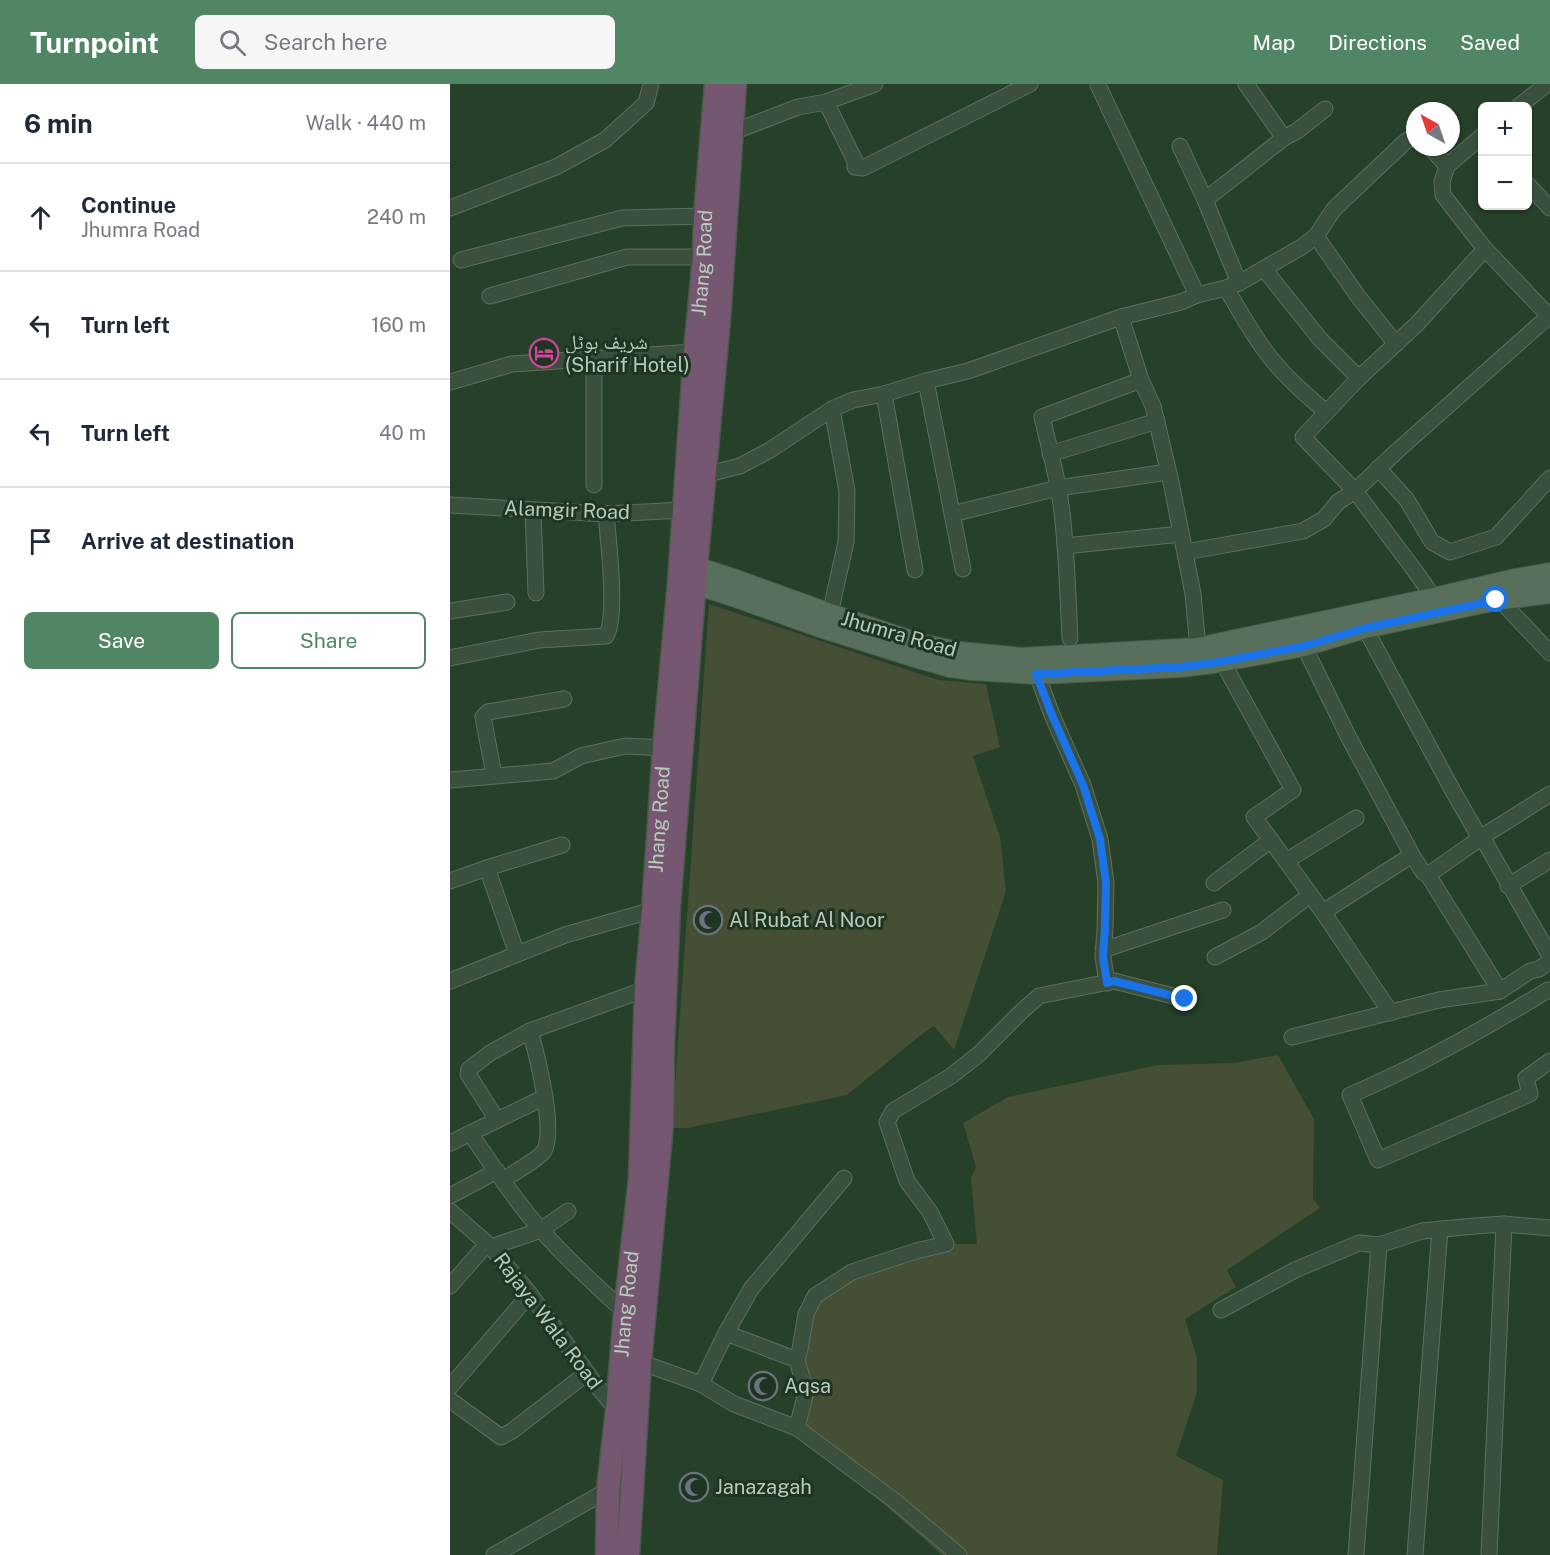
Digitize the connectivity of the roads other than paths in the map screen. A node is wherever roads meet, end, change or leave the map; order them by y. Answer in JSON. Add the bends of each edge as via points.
{"nodes":[{"id":1,"x":651,"y":84,"type":"edge"},
{"id":2,"x":716,"y":84,"type":"edge"},
{"id":3,"x":735,"y":84,"type":"edge"},
{"id":4,"x":875,"y":84,"type":"edge"},
{"id":5,"x":1030,"y":84,"type":"edge"},
{"id":6,"x":1095,"y":84,"type":"edge"},
{"id":7,"x":1246,"y":84,"type":"edge"},
{"id":8,"x":1547,"y":84,"type":"edge"},
{"id":9,"x":826,"y":102,"type":"junction"},
{"id":10,"x":1524,"y":102,"type":"edge"},
{"id":11,"x":1325,"y":109,"type":"dead end"},
{"id":12,"x":721,"y":136,"type":"junction"},
{"id":13,"x":1284,"y":138,"type":"junction"},
{"id":14,"x":1478,"y":140,"type":"edge"},
{"id":15,"x":1406,"y":141,"type":"edge"},
{"id":16,"x":1180,"y":146,"type":"dead end"},
{"id":17,"x":1438,"y":156,"type":"edge"},
{"id":18,"x":1447,"y":166,"type":"junction"},
{"id":19,"x":1532,"y":190,"type":"edge"},
{"id":20,"x":1205,"y":200,"type":"junction"},
{"id":21,"x":450,"y":208,"type":"edge"},
{"id":22,"x":1550,"y":208,"type":"edge"},
{"id":23,"x":705,"y":216,"type":"junction"},
{"id":24,"x":1316,"y":236,"type":"junction"},
{"id":25,"x":1485,"y":249,"type":"junction"},
{"id":26,"x":704,"y":256,"type":"junction"},
{"id":27,"x":461,"y":260,"type":"dead end"},
{"id":28,"x":1264,"y":269,"type":"junction"},
{"id":29,"x":1232,"y":285,"type":"junction"},
{"id":30,"x":1197,"y":295,"type":"junction"},
{"id":31,"x":490,"y":296,"type":"dead end"},
{"id":32,"x":1121,"y":316,"type":"junction"},
{"id":33,"x":1549,"y":316,"type":"edge"},
{"id":34,"x":1396,"y":344,"type":"junction"},
{"id":35,"x":695,"y":352,"type":"junction"},
{"id":36,"x":594,"y":358,"type":"junction"},
{"id":37,"x":1359,"y":378,"type":"junction"},
{"id":38,"x":1141,"y":380,"type":"junction"},
{"id":39,"x":926,"y":381,"type":"junction"},
{"id":40,"x":450,"y":382,"type":"edge"},
{"id":41,"x":884,"y":394,"type":"junction"},
{"id":42,"x":832,"y":409,"type":"junction"},
{"id":43,"x":1326,"y":412,"type":"junction"},
{"id":44,"x":1157,"y":421,"type":"junction"},
{"id":45,"x":1050,"y":454,"type":"junction"},
{"id":46,"x":1378,"y":468,"type":"junction"},
{"id":47,"x":1168,"y":472,"type":"junction"},
{"id":48,"x":704,"y":475,"type":"junction"},
{"id":49,"x":1550,"y":478,"type":"edge"},
{"id":50,"x":594,"y":485,"type":"dead end"},
{"id":51,"x":1058,"y":488,"type":"junction"},
{"id":52,"x":1355,"y":491,"type":"junction"},
{"id":53,"x":450,"y":505,"type":"edge"},
{"id":54,"x":533,"y":510,"type":"junction"},
{"id":55,"x":684,"y":510,"type":"junction"},
{"id":56,"x":606,"y":514,"type":"junction"},
{"id":57,"x":952,"y":514,"type":"junction"},
{"id":58,"x":1181,"y":534,"type":"junction"},
{"id":59,"x":1065,"y":546,"type":"junction"},
{"id":60,"x":1185,"y":552,"type":"junction"},
{"id":61,"x":963,"y":569,"type":"dead end"},
{"id":62,"x":915,"y":570,"type":"dead end"},
{"id":63,"x":1550,"y":573,"type":"edge"},
{"id":64,"x":687,"y":574,"type":"junction"},
{"id":65,"x":537,"y":592,"type":"dead end"},
{"id":66,"x":1499,"y":592,"type":"junction"},
{"id":67,"x":1550,"y":593,"type":"edge"},
{"id":68,"x":1434,"y":598,"type":"junction"},
{"id":69,"x":507,"y":602,"type":"dead end"},
{"id":70,"x":450,"y":611,"type":"edge"},
{"id":71,"x":830,"y":614,"type":"junction"},
{"id":72,"x":1365,"y":628,"type":"junction"},
{"id":73,"x":1071,"y":638,"type":"dead end"},
{"id":74,"x":1304,"y":646,"type":"junction"},
{"id":75,"x":1198,"y":648,"type":"junction"},
{"id":76,"x":1550,"y":653,"type":"edge"},
{"id":77,"x":450,"y":658,"type":"edge"},
{"id":78,"x":1222,"y":661,"type":"junction"},
{"id":79,"x":1036,"y":674,"type":"junction"},
{"id":80,"x":564,"y":699,"type":"dead end"},
{"id":81,"x":664,"y":748,"type":"junction"},
{"id":82,"x":494,"y":775,"type":"junction"},
{"id":83,"x":450,"y":780,"type":"edge"},
{"id":84,"x":1550,"y":794,"type":"edge"},
{"id":85,"x":1356,"y":818,"type":"dead end"},
{"id":86,"x":1481,"y":837,"type":"junction"},
{"id":87,"x":1271,"y":840,"type":"junction"},
{"id":88,"x":562,"y":845,"type":"dead end"},
{"id":89,"x":1412,"y":855,"type":"junction"},
{"id":90,"x":1550,"y":860,"type":"edge"},
{"id":91,"x":1286,"y":861,"type":"junction"},
{"id":92,"x":487,"y":868,"type":"junction"},
{"id":93,"x":1428,"y":875,"type":"junction"},
{"id":94,"x":450,"y":881,"type":"edge"},
{"id":95,"x":1214,"y":883,"type":"dead end"},
{"id":96,"x":1509,"y":886,"type":"junction"},
{"id":97,"x":1310,"y":895,"type":"junction"},
{"id":98,"x":653,"y":910,"type":"junction"},
{"id":99,"x":1223,"y":910,"type":"dead end"},
{"id":100,"x":1323,"y":912,"type":"junction"},
{"id":101,"x":1103,"y":950,"type":"junction"},
{"id":102,"x":517,"y":954,"type":"junction"},
{"id":103,"x":1550,"y":956,"type":"edge"},
{"id":104,"x":1215,"y":957,"type":"dead end"},
{"id":105,"x":1544,"y":965,"type":"edge"},
{"id":106,"x":450,"y":981,"type":"edge"},
{"id":107,"x":1107,"y":983,"type":"junction"},
{"id":108,"x":646,"y":989,"type":"junction"},
{"id":109,"x":1500,"y":991,"type":"junction"},
{"id":110,"x":1549,"y":992,"type":"edge"},
{"id":111,"x":1185,"y":999,"type":"dead end"},
{"id":112,"x":1391,"y":1012,"type":"junction"},
{"id":113,"x":530,"y":1031,"type":"junction"},
{"id":114,"x":1292,"y":1037,"type":"dead end"},
{"id":115,"x":654,"y":1043,"type":"junction"},
{"id":116,"x":1550,"y":1061,"type":"edge"},
{"id":117,"x":545,"y":1097,"type":"junction"},
{"id":118,"x":497,"y":1120,"type":"junction"},
{"id":119,"x":470,"y":1133,"type":"junction"},
{"id":120,"x":450,"y":1143,"type":"edge"},
{"id":121,"x":500,"y":1175,"type":"junction"},
{"id":122,"x":844,"y":1178,"type":"dead end"},
{"id":123,"x":450,"y":1196,"type":"edge"},
{"id":124,"x":450,"y":1210,"type":"edge"},
{"id":125,"x":568,"y":1212,"type":"dead end"},
{"id":126,"x":1504,"y":1224,"type":"junction"},
{"id":127,"x":1550,"y":1227,"type":"edge"},
{"id":128,"x":1440,"y":1229,"type":"junction"},
{"id":129,"x":541,"y":1230,"type":"junction"},
{"id":130,"x":1379,"y":1245,"type":"junction"},
{"id":131,"x":489,"y":1246,"type":"junction"},
{"id":132,"x":450,"y":1286,"type":"edge"},
{"id":133,"x":530,"y":1294,"type":"junction"},
{"id":134,"x":1221,"y":1310,"type":"dead end"},
{"id":135,"x":625,"y":1312,"type":"junction"},
{"id":136,"x":726,"y":1333,"type":"junction"},
{"id":137,"x":796,"y":1360,"type":"junction"},
{"id":138,"x":640,"y":1362,"type":"junction"},
{"id":139,"x":587,"y":1373,"type":"junction"},
{"id":140,"x":701,"y":1384,"type":"junction"},
{"id":141,"x":450,"y":1387,"type":"edge"},
{"id":142,"x":450,"y":1400,"type":"edge"},
{"id":143,"x":617,"y":1410,"type":"junction"},
{"id":144,"x":797,"y":1428,"type":"junction"},
{"id":145,"x":609,"y":1490,"type":"junction"},
{"id":146,"x":494,"y":1555,"type":"edge"},
{"id":147,"x":607,"y":1555,"type":"edge"},
{"id":148,"x":628,"y":1555,"type":"edge"},
{"id":149,"x":959,"y":1555,"type":"edge"},
{"id":150,"x":1356,"y":1555,"type":"edge"},
{"id":151,"x":1415,"y":1555,"type":"edge"},
{"id":152,"x":1489,"y":1555,"type":"edge"}],
"edges":[{"from":1,"to":21,"type":"street","via":[[645,103],[605,140],[556,167]]},
{"from":2,"to":12,"type":"highway","name":"Jhang Road"},
{"from":3,"to":12,"type":"highway","name":"Jhang Road"},
{"from":4,"to":9,"type":"street"},
{"from":5,"to":9,"type":"street","via":[[863,168],[855,167]]},
{"from":6,"to":30,"type":"street"},
{"from":7,"to":13,"type":"street"},
{"from":8,"to":10,"type":"street"},
{"from":9,"to":12,"type":"street","via":[[798,107]]},
{"from":11,"to":13,"type":"street"},
{"from":12,"to":23,"type":"highway","name":"Jhang Road"},
{"from":12,"to":48,"type":"highway","name":"Jhang Road","via":[[719,320]]},
{"from":13,"to":20,"type":"street"},
{"from":14,"to":18,"type":"street"},
{"from":15,"to":24,"type":"street","via":[[1334,210]]},
{"from":16,"to":20,"type":"street"},
{"from":17,"to":18,"type":"street"},
{"from":18,"to":25,"type":"street","via":[[1443,195]]},
{"from":19,"to":22,"type":"street"},
{"from":20,"to":29,"type":"street"},
{"from":23,"to":26,"type":"highway","name":"Jhang Road"},
{"from":23,"to":27,"type":"street","via":[[622,218]]},
{"from":24,"to":28,"type":"street"},
{"from":24,"to":34,"type":"street"},
{"from":25,"to":33,"type":"street"},
{"from":25,"to":34,"type":"street"},
{"from":26,"to":31,"type":"street","via":[[627,257]]},
{"from":26,"to":35,"type":"highway","name":"Jhang Road"},
{"from":28,"to":29,"type":"street"},
{"from":28,"to":37,"type":"street","via":[[1320,339]]},
{"from":29,"to":30,"type":"street"},
{"from":29,"to":43,"type":"street","via":[[1246,322],[1267,353]]},
{"from":30,"to":32,"type":"street","via":[[1181,303]]},
{"from":32,"to":38,"type":"street"},
{"from":32,"to":39,"type":"street","via":[[968,371]]},
{"from":33,"to":46,"type":"street"},
{"from":34,"to":37,"type":"street"},
{"from":35,"to":36,"type":"street"},
{"from":35,"to":55,"type":"highway","name":"Jhang Road"},
{"from":36,"to":40,"type":"street","via":[[512,364]]},
{"from":36,"to":50,"type":"street"},
{"from":37,"to":43,"type":"street"},
{"from":38,"to":44,"type":"street"},
{"from":38,"to":45,"type":"street","via":[[1042,417]]},
{"from":39,"to":41,"type":"street"},
{"from":39,"to":57,"type":"street"},
{"from":41,"to":42,"type":"street"},
{"from":41,"to":62,"type":"street"},
{"from":42,"to":48,"type":"street","via":[[740,466]]},
{"from":42,"to":71,"type":"street","via":[[847,491],[846,542]]},
{"from":43,"to":52,"type":"street","via":[[1303,437]]},
{"from":44,"to":45,"type":"street"},
{"from":44,"to":47,"type":"street"},
{"from":45,"to":51,"type":"street"},
{"from":46,"to":49,"type":"street","via":[[1407,500],[1432,542],[1450,552],[1496,537]]},
{"from":46,"to":52,"type":"street"},
{"from":47,"to":51,"type":"street"},
{"from":47,"to":58,"type":"street"},
{"from":48,"to":64,"type":"highway","name":"Jhang Road"},
{"from":51,"to":57,"type":"street"},
{"from":51,"to":59,"type":"street"},
{"from":52,"to":60,"type":"street","via":[[1338,502],[1324,519],[1303,531]]},
{"from":52,"to":68,"type":"street"},
{"from":53,"to":54,"type":"street","name":"Alamgir Road"},
{"from":54,"to":56,"type":"street","name":"Alamgir Road"},
{"from":54,"to":65,"type":"street"},
{"from":55,"to":56,"type":"street","name":"Alamgir Road"},
{"from":55,"to":64,"type":"highway","name":"Jhang Road"},
{"from":56,"to":77,"type":"street","via":[[612,598],[606,636],[539,640]]},
{"from":57,"to":61,"type":"street"},
{"from":58,"to":59,"type":"street"},
{"from":58,"to":60,"type":"street"},
{"from":59,"to":73,"type":"street"},
{"from":60,"to":75,"type":"street"},
{"from":63,"to":66,"type":"main road","name":"Jhumra Road"},
{"from":64,"to":71,"type":"main road","name":"Jhumra Road","via":[[733,579]]},
{"from":64,"to":79,"type":"main road","name":"Jhumra Road","via":[[830,630],[915,657],[950,667]]},
{"from":64,"to":81,"type":"highway","name":"Jhang Road"},
{"from":64,"to":115,"type":"highway","name":"Jhang Road","via":[[669,906]]},
{"from":66,"to":67,"type":"main road","name":"Jhumra Road"},
{"from":66,"to":68,"type":"main road","name":"Jhumra Road"},
{"from":66,"to":72,"type":"main road","name":"Jhumra Road","via":[[1496,600]]},
{"from":66,"to":76,"type":"street"},
{"from":68,"to":75,"type":"main road","name":"Jhumra Road"},
{"from":69,"to":70,"type":"street"},
{"from":71,"to":75,"type":"main road","name":"Jhumra Road","via":[[920,644],[1022,658]]},
{"from":72,"to":74,"type":"main road","name":"Jhumra Road"},
{"from":72,"to":86,"type":"street"},
{"from":74,"to":78,"type":"main road","name":"Jhumra Road"},
{"from":74,"to":89,"type":"street"},
{"from":78,"to":79,"type":"main road","name":"Jhumra Road","via":[[1180,667]]},
{"from":78,"to":87,"type":"street","via":[[1293,790],[1254,817]]},
{"from":79,"to":101,"type":"street","via":[[1083,785],[1100,839],[1106,883]]},
{"from":80,"to":82,"type":"street","via":[[484,714]]},
{"from":81,"to":82,"type":"street","via":[[625,746],[581,756],[553,771]]},
{"from":81,"to":98,"type":"highway","name":"Jhang Road"},
{"from":82,"to":83,"type":"street"},
{"from":84,"to":86,"type":"street"},
{"from":85,"to":91,"type":"street"},
{"from":86,"to":93,"type":"street"},
{"from":86,"to":96,"type":"street"},
{"from":87,"to":91,"type":"street"},
{"from":87,"to":95,"type":"street"},
{"from":88,"to":92,"type":"street"},
{"from":89,"to":93,"type":"street"},
{"from":89,"to":100,"type":"street"},
{"from":90,"to":96,"type":"street"},
{"from":91,"to":97,"type":"street"},
{"from":92,"to":94,"type":"street"},
{"from":92,"to":102,"type":"street"},
{"from":93,"to":109,"type":"street"},
{"from":96,"to":103,"type":"street"},
{"from":97,"to":100,"type":"street"},
{"from":97,"to":104,"type":"street","via":[[1262,932]]},
{"from":98,"to":102,"type":"street","via":[[565,935]]},
{"from":98,"to":108,"type":"highway","name":"Jhang Road"},
{"from":99,"to":101,"type":"street"},
{"from":100,"to":112,"type":"street"},
{"from":101,"to":107,"type":"street"},
{"from":102,"to":106,"type":"street"},
{"from":105,"to":109,"type":"street"},
{"from":105,"to":110,"type":"street"},
{"from":107,"to":111,"type":"street","via":[[1114,981]]},
{"from":107,"to":137,"type":"street","via":[[1040,996],[951,1076],[893,1111],[887,1122],[907,1181],[930,1212],[946,1244],[852,1272],[815,1296],[806,1314]]},
{"from":108,"to":113,"type":"street"},
{"from":108,"to":115,"type":"highway","name":"Jhang Road"},
{"from":109,"to":112,"type":"street"},
{"from":110,"to":116,"type":"street","via":[[1469,1037],[1350,1095],[1378,1160],[1530,1094],[1526,1078]]},
{"from":112,"to":114,"type":"street"},
{"from":113,"to":117,"type":"street"},
{"from":113,"to":118,"type":"street","via":[[469,1069]]},
{"from":115,"to":135,"type":"highway","name":"Jhang Road"},
{"from":115,"to":138,"type":"highway","name":"Jhang Road","via":[[663,1125]]},
{"from":117,"to":118,"type":"street"},
{"from":117,"to":121,"type":"street","via":[[548,1142],[543,1153]]},
{"from":118,"to":119,"type":"street"},
{"from":119,"to":120,"type":"street"},
{"from":119,"to":121,"type":"street"},
{"from":121,"to":123,"type":"street"},
{"from":121,"to":129,"type":"street"},
{"from":122,"to":136,"type":"street","via":[[751,1290]]},
{"from":124,"to":131,"type":"street","name":"Rajaya Wala Road"},
{"from":125,"to":129,"type":"street"},
{"from":126,"to":127,"type":"street"},
{"from":126,"to":128,"type":"street"},
{"from":126,"to":152,"type":"street"},
{"from":128,"to":130,"type":"street"},
{"from":128,"to":151,"type":"street"},
{"from":129,"to":131,"type":"street"},
{"from":129,"to":135,"type":"street"},
{"from":130,"to":134,"type":"street","via":[[1359,1243],[1348,1247]]},
{"from":130,"to":150,"type":"street"},
{"from":131,"to":132,"type":"street"},
{"from":131,"to":133,"type":"street","name":"Rajaya Wala Road"},
{"from":133,"to":139,"type":"street","name":"Rajaya Wala Road"},
{"from":133,"to":141,"type":"street"},
{"from":135,"to":143,"type":"highway","name":"Jhang Road"},
{"from":136,"to":137,"type":"street"},
{"from":136,"to":140,"type":"street"},
{"from":137,"to":144,"type":"street","via":[[806,1392]]},
{"from":138,"to":140,"type":"street"},
{"from":138,"to":148,"type":"highway","name":"Jhang Road"},
{"from":139,"to":142,"type":"street","via":[[501,1437]]},
{"from":139,"to":143,"type":"street","name":"Rajaya Wala Road"},
{"from":140,"to":144,"type":"street","via":[[734,1404]]},
{"from":143,"to":145,"type":"highway","name":"Jhang Road"},
{"from":144,"to":149,"type":"street"},
{"from":145,"to":146,"type":"street"},
{"from":145,"to":147,"type":"highway","name":"Jhang Road"}]}
